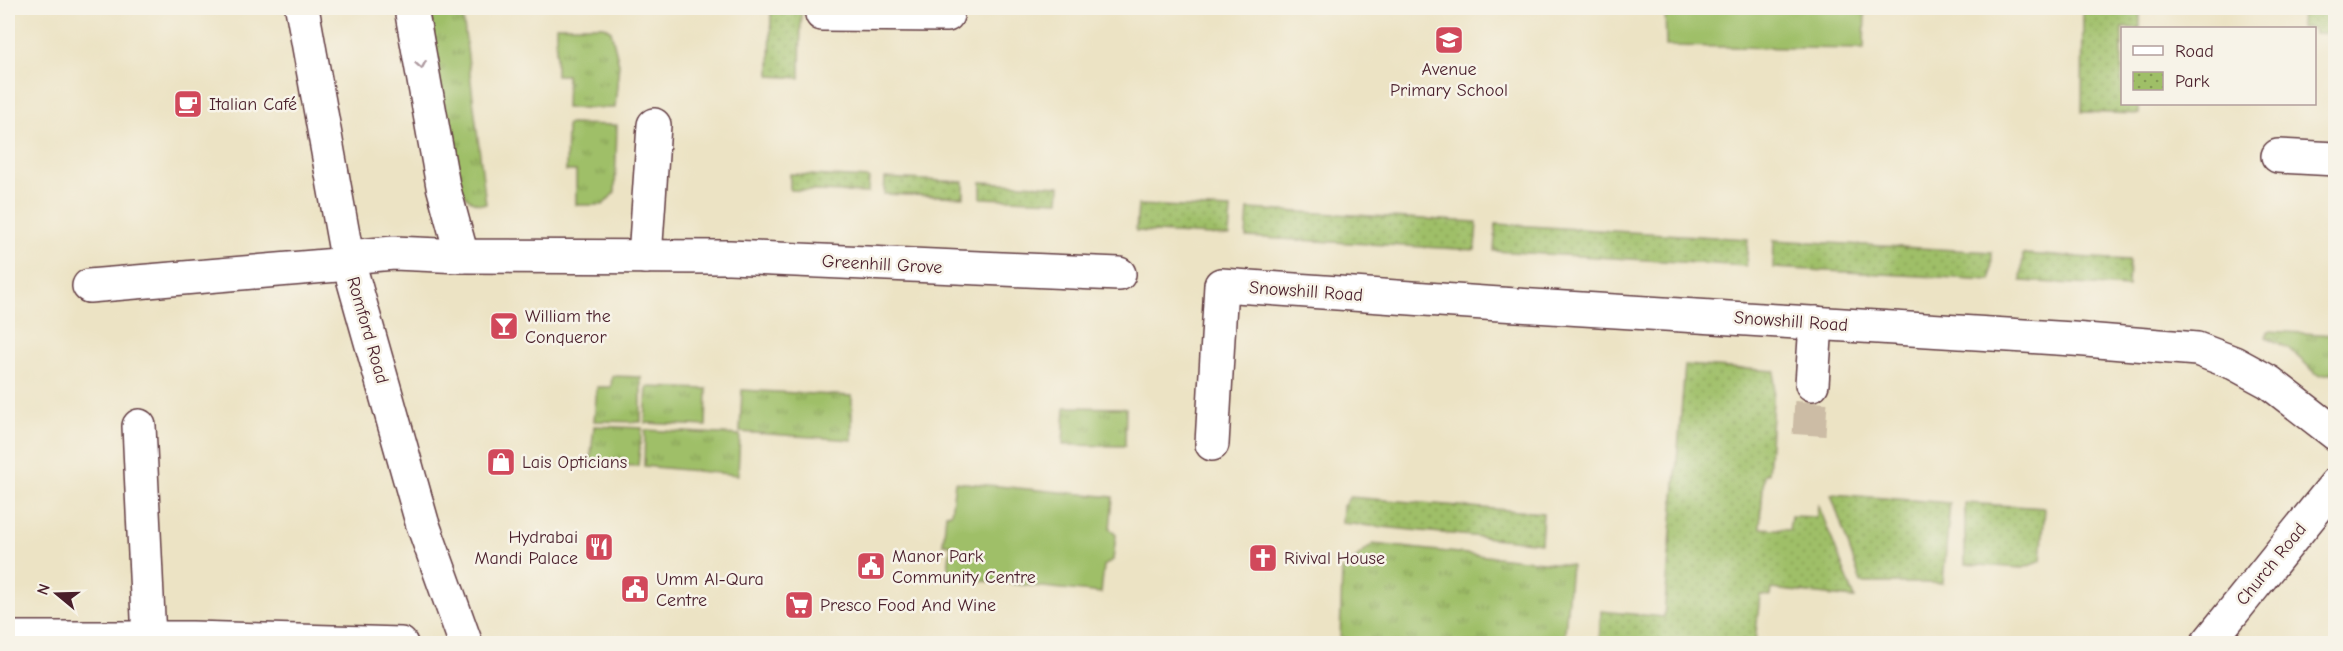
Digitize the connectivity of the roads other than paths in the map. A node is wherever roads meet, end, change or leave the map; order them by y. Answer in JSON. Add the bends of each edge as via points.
{"nodes":[{"id":1,"x":302,"y":8,"type":"edge"},
{"id":2,"x":411,"y":8,"type":"edge"},
{"id":3,"x":947,"y":8,"type":"edge"},
{"id":4,"x":822,"y":14,"type":"dead end"},
{"id":5,"x":654,"y":125,"type":"dead end"},
{"id":6,"x":2278,"y":156,"type":"dead end"},
{"id":7,"x":2336,"y":159,"type":"edge"},
{"id":8,"x":462,"y":256,"type":"junction"},
{"id":9,"x":645,"y":257,"type":"junction"},
{"id":10,"x":348,"y":261,"type":"junction"},
{"id":11,"x":1119,"y":274,"type":"dead end"},
{"id":12,"x":89,"y":286,"type":"dead end"},
{"id":13,"x":1816,"y":323,"type":"junction"},
{"id":14,"x":1812,"y":384,"type":"tunnel mouth"},
{"id":15,"x":139,"y":426,"type":"dead end"},
{"id":16,"x":2336,"y":434,"type":"edge"},
{"id":17,"x":1212,"y":444,"type":"dead end"},
{"id":18,"x":2336,"y":484,"type":"edge"},
{"id":19,"x":8,"y":638,"type":"edge"},
{"id":20,"x":149,"y":639,"type":"junction"},
{"id":21,"x":401,"y":644,"type":"edge"},
{"id":22,"x":466,"y":644,"type":"edge"},
{"id":23,"x":2207,"y":644,"type":"edge"}],
"edges":[{"from":1,"to":10,"type":"street","name":"Romford Road"},
{"from":2,"to":8,"type":"street","one_way":true,"via":[[443,186]]},
{"from":3,"to":4,"type":"street","via":[[947,15]]},
{"from":5,"to":9,"type":"street"},
{"from":6,"to":7,"type":"street"},
{"from":8,"to":9,"type":"street","name":"Greenhill Grove"},
{"from":8,"to":10,"type":"street","name":"Greenhill Grove","via":[[394,253]]},
{"from":9,"to":11,"type":"street","name":"Greenhill Grove","via":[[729,257]]},
{"from":10,"to":12,"type":"street","name":"Greenhill Grove"},
{"from":10,"to":22,"type":"street","name":"Romford Road","via":[[422,522]]},
{"from":13,"to":14,"type":"street"},
{"from":13,"to":16,"type":"street","name":"Snowshill Road","via":[[2197,349],[2269,382]]},
{"from":13,"to":17,"type":"street","name":"Snowshill Road","via":[[1221,285]]},
{"from":15,"to":20,"type":"street"},
{"from":18,"to":23,"type":"street","name":"Church Road"},
{"from":19,"to":20,"type":"street"},
{"from":20,"to":21,"type":"street"}]}
